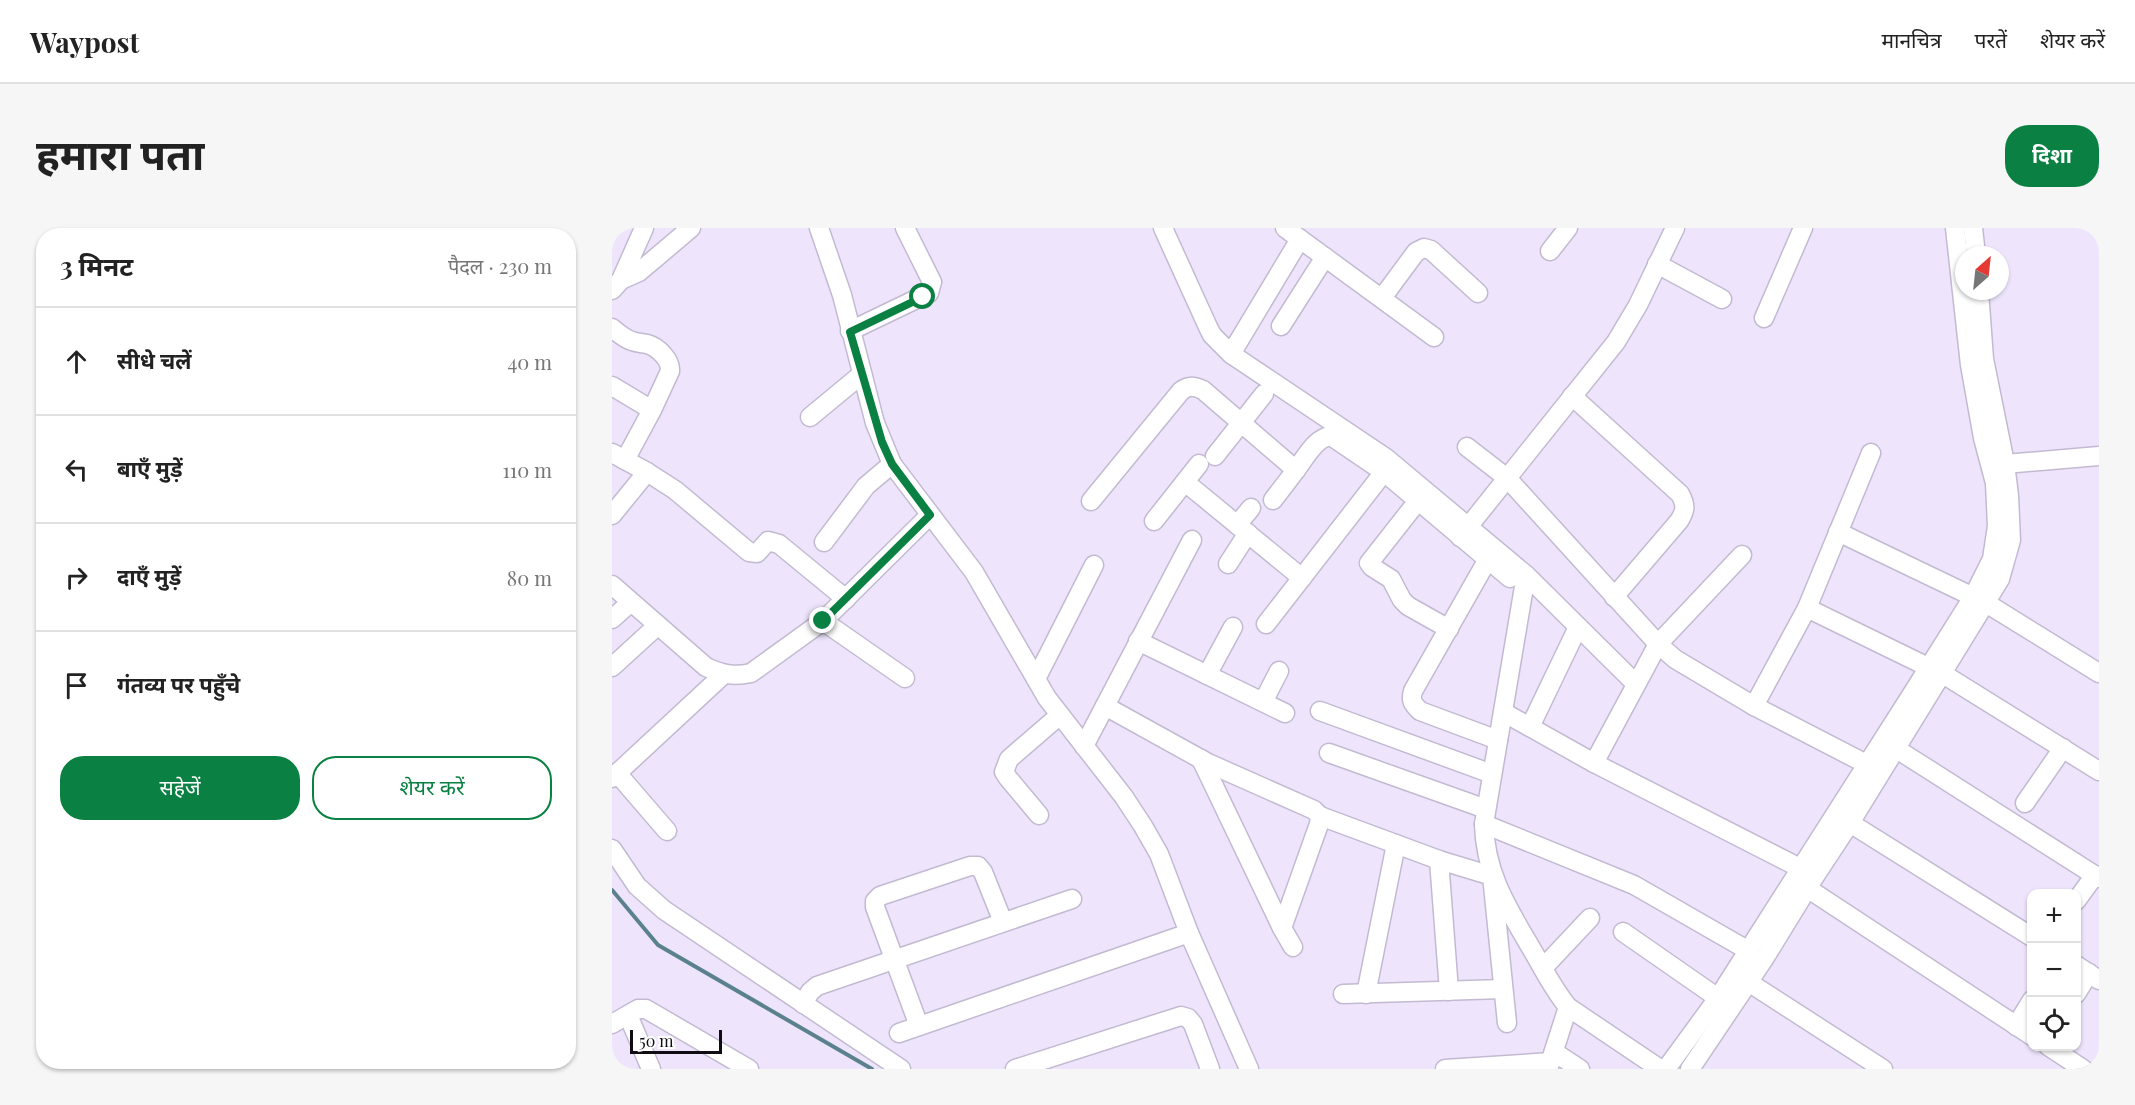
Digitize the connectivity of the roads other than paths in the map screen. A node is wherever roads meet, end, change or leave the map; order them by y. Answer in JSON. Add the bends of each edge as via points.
{"nodes":[{"id":1,"x":644,"y":228,"type":"edge"},
{"id":2,"x":691,"y":228,"type":"edge"},
{"id":3,"x":819,"y":228,"type":"edge"},
{"id":4,"x":905,"y":228,"type":"edge"},
{"id":5,"x":1163,"y":228,"type":"edge"},
{"id":6,"x":1285,"y":228,"type":"edge"},
{"id":7,"x":1568,"y":228,"type":"edge"},
{"id":8,"x":1675,"y":228,"type":"edge"},
{"id":9,"x":1803,"y":228,"type":"edge"},
{"id":10,"x":1955,"y":228,"type":"edge"},
{"id":11,"x":1973,"y":228,"type":"edge"},
{"id":12,"x":1300,"y":239,"type":"junction"},
{"id":13,"x":1975,"y":246,"type":"edge"},
{"id":14,"x":1550,"y":250,"type":"dead end"},
{"id":15,"x":1325,"y":257,"type":"junction"},
{"id":16,"x":1657,"y":264,"type":"junction"},
{"id":17,"x":617,"y":285,"type":"edge"},
{"id":18,"x":1478,"y":293,"type":"dead end"},
{"id":19,"x":1382,"y":298,"type":"junction"},
{"id":20,"x":1722,"y":299,"type":"dead end"},
{"id":21,"x":1980,"y":300,"type":"edge"},
{"id":22,"x":1764,"y":318,"type":"dead end"},
{"id":23,"x":1281,"y":326,"type":"dead end"},
{"id":24,"x":613,"y":331,"type":"edge"},
{"id":25,"x":850,"y":332,"type":"junction"},
{"id":26,"x":1434,"y":337,"type":"dead end"},
{"id":27,"x":1231,"y":354,"type":"junction"},
{"id":28,"x":862,"y":374,"type":"junction"},
{"id":29,"x":612,"y":386,"type":"edge"},
{"id":30,"x":1264,"y":394,"type":"dead end"},
{"id":31,"x":1572,"y":396,"type":"junction"},
{"id":32,"x":652,"y":410,"type":"junction"},
{"id":33,"x":810,"y":417,"type":"dead end"},
{"id":34,"x":1241,"y":423,"type":"junction"},
{"id":35,"x":1467,"y":447,"type":"dead end"},
{"id":36,"x":1871,"y":453,"type":"dead end"},
{"id":37,"x":619,"y":456,"type":"edge"},
{"id":38,"x":2099,"y":456,"type":"edge"},
{"id":39,"x":892,"y":464,"type":"junction"},
{"id":40,"x":1997,"y":464,"type":"junction"},
{"id":41,"x":1296,"y":470,"type":"junction"},
{"id":42,"x":647,"y":472,"type":"junction"},
{"id":43,"x":1384,"y":472,"type":"junction"},
{"id":44,"x":1507,"y":478,"type":"junction"},
{"id":45,"x":1185,"y":482,"type":"junction"},
{"id":46,"x":1272,"y":500,"type":"dead end"},
{"id":47,"x":1091,"y":501,"type":"dead end"},
{"id":48,"x":1417,"y":502,"type":"junction"},
{"id":49,"x":1251,"y":508,"type":"dead end"},
{"id":50,"x":612,"y":514,"type":"edge"},
{"id":51,"x":930,"y":515,"type":"junction"},
{"id":52,"x":1154,"y":521,"type":"dead end"},
{"id":53,"x":1243,"y":529,"type":"junction"},
{"id":54,"x":1464,"y":531,"type":"junction"},
{"id":55,"x":1838,"y":532,"type":"junction"},
{"id":56,"x":1192,"y":540,"type":"dead end"},
{"id":57,"x":824,"y":542,"type":"dead end"},
{"id":58,"x":1742,"y":555,"type":"dead end"},
{"id":59,"x":1488,"y":559,"type":"junction"},
{"id":60,"x":1228,"y":564,"type":"dead end"},
{"id":61,"x":1094,"y":565,"type":"dead end"},
{"id":62,"x":1518,"y":577,"type":"junction"},
{"id":63,"x":1302,"y":578,"type":"junction"},
{"id":64,"x":612,"y":585,"type":"edge"},
{"id":65,"x":1614,"y":597,"type":"junction"},
{"id":66,"x":846,"y":599,"type":"junction"},
{"id":67,"x":1980,"y":600,"type":"junction"},
{"id":68,"x":631,"y":602,"type":"junction"},
{"id":69,"x":1807,"y":608,"type":"junction"},
{"id":70,"x":612,"y":619,"type":"edge"},
{"id":71,"x":823,"y":621,"type":"junction"},
{"id":72,"x":1266,"y":624,"type":"dead end"},
{"id":73,"x":658,"y":625,"type":"junction"},
{"id":74,"x":1233,"y":627,"type":"dead end"},
{"id":75,"x":1578,"y":627,"type":"junction"},
{"id":76,"x":1449,"y":629,"type":"junction"},
{"id":77,"x":1138,"y":641,"type":"junction"},
{"id":78,"x":1658,"y":645,"type":"junction"},
{"id":79,"x":612,"y":667,"type":"edge"},
{"id":80,"x":1279,"y":671,"type":"dead end"},
{"id":81,"x":1936,"y":671,"type":"junction"},
{"id":82,"x":2099,"y":673,"type":"edge"},
{"id":83,"x":723,"y":675,"type":"junction"},
{"id":84,"x":1207,"y":675,"type":"junction"},
{"id":85,"x":905,"y":678,"type":"dead end"},
{"id":86,"x":1036,"y":679,"type":"junction"},
{"id":87,"x":1636,"y":684,"type":"junction"},
{"id":88,"x":1263,"y":702,"type":"junction"},
{"id":89,"x":1105,"y":706,"type":"junction"},
{"id":90,"x":1754,"y":706,"type":"junction"},
{"id":91,"x":1320,"y":711,"type":"dead end"},
{"id":92,"x":1503,"y":712,"type":"junction"},
{"id":93,"x":1285,"y":713,"type":"dead end"},
{"id":94,"x":1060,"y":715,"type":"junction"},
{"id":95,"x":1530,"y":727,"type":"junction"},
{"id":96,"x":1498,"y":740,"type":"junction"},
{"id":97,"x":1084,"y":746,"type":"junction"},
{"id":98,"x":1895,"y":748,"type":"junction"},
{"id":99,"x":2063,"y":748,"type":"junction"},
{"id":100,"x":1329,"y":753,"type":"dead end"},
{"id":101,"x":1201,"y":759,"type":"junction"},
{"id":102,"x":1594,"y":763,"type":"junction"},
{"id":103,"x":1874,"y":768,"type":"junction"},
{"id":104,"x":2099,"y":771,"type":"edge"},
{"id":105,"x":1492,"y":774,"type":"junction"},
{"id":106,"x":615,"y":776,"type":"edge"},
{"id":107,"x":2025,"y":803,"type":"dead end"},
{"id":108,"x":1039,"y":815,"type":"dead end"},
{"id":109,"x":1320,"y":816,"type":"junction"},
{"id":110,"x":1485,"y":817,"type":"junction"},
{"id":111,"x":1850,"y":823,"type":"junction"},
{"id":112,"x":668,"y":831,"type":"dead end"},
{"id":113,"x":1396,"y":844,"type":"junction"},
{"id":114,"x":612,"y":849,"type":"edge"},
{"id":115,"x":1439,"y":860,"type":"junction"},
{"id":116,"x":1800,"y":868,"type":"junction"},
{"id":117,"x":1492,"y":876,"type":"junction"},
{"id":118,"x":2097,"y":876,"type":"edge"},
{"id":119,"x":1807,"y":888,"type":"junction"},
{"id":120,"x":2081,"y":895,"type":"edge"},
{"id":121,"x":1072,"y":899,"type":"dead end"},
{"id":122,"x":1590,"y":918,"type":"dead end"},
{"id":123,"x":1003,"y":922,"type":"junction"},
{"id":124,"x":1282,"y":928,"type":"junction"},
{"id":125,"x":1623,"y":932,"type":"dead end"},
{"id":126,"x":1190,"y":933,"type":"junction"},
{"id":127,"x":2027,"y":934,"type":"edge"},
{"id":128,"x":1293,"y":947,"type":"dead end"},
{"id":129,"x":1749,"y":951,"type":"junction"},
{"id":130,"x":895,"y":958,"type":"junction"},
{"id":131,"x":1543,"y":968,"type":"junction"},
{"id":132,"x":1741,"y":978,"type":"junction"},
{"id":133,"x":1503,"y":989,"type":"junction"},
{"id":134,"x":1449,"y":991,"type":"junction"},
{"id":135,"x":1343,"y":994,"type":"dead end"},
{"id":136,"x":1366,"y":994,"type":"junction"},
{"id":137,"x":1718,"y":998,"type":"junction"},
{"id":138,"x":803,"y":1004,"type":"junction"},
{"id":139,"x":1568,"y":1007,"type":"junction"},
{"id":140,"x":2027,"y":1007,"type":"edge"},
{"id":141,"x":628,"y":1015,"type":"junction"},
{"id":142,"x":1507,"y":1023,"type":"dead end"},
{"id":143,"x":612,"y":1024,"type":"edge"},
{"id":144,"x":919,"y":1026,"type":"junction"},
{"id":145,"x":2016,"y":1026,"type":"junction"},
{"id":146,"x":899,"y":1033,"type":"dead end"},
{"id":147,"x":2027,"y":1033,"type":"edge"},
{"id":148,"x":2054,"y":1051,"type":"edge"},
{"id":149,"x":1551,"y":1061,"type":"edge"},
{"id":150,"x":1242,"y":1067,"type":"edge"},
{"id":151,"x":651,"y":1069,"type":"edge"},
{"id":152,"x":749,"y":1069,"type":"edge"},
{"id":153,"x":901,"y":1069,"type":"edge"},
{"id":154,"x":1015,"y":1069,"type":"edge"},
{"id":155,"x":1210,"y":1069,"type":"edge"},
{"id":156,"x":1445,"y":1069,"type":"edge"},
{"id":157,"x":1580,"y":1069,"type":"edge"},
{"id":158,"x":1660,"y":1069,"type":"edge"},
{"id":159,"x":1666,"y":1069,"type":"edge"},
{"id":160,"x":1690,"y":1069,"type":"edge"},
{"id":161,"x":1884,"y":1069,"type":"edge"},
{"id":162,"x":2083,"y":1069,"type":"edge"}],
"edges":[{"from":1,"to":17,"type":"street"},
{"from":2,"to":17,"type":"street","via":[[639,272]]},
{"from":3,"to":25,"type":"street"},
{"from":4,"to":25,"type":"street","via":[[932,282],[929,293]]},
{"from":5,"to":27,"type":"street","via":[[1212,335]]},
{"from":6,"to":12,"type":"street"},
{"from":7,"to":14,"type":"street"},
{"from":8,"to":16,"type":"street"},
{"from":9,"to":22,"type":"street"},
{"from":10,"to":40,"type":"street","via":[[1970,365],[1983,438]]},
{"from":11,"to":13,"type":"street"},
{"from":12,"to":15,"type":"street"},
{"from":12,"to":27,"type":"street"},
{"from":15,"to":19,"type":"street"},
{"from":15,"to":23,"type":"street"},
{"from":16,"to":20,"type":"street"},
{"from":16,"to":31,"type":"street","via":[[1628,324]]},
{"from":18,"to":19,"type":"street","via":[[1424,248],[1416,252]]},
{"from":19,"to":26,"type":"street"},
{"from":21,"to":40,"type":"street"},
{"from":24,"to":32,"type":"street","via":[[655,348],[670,366]]},
{"from":25,"to":28,"type":"street"},
{"from":27,"to":54,"type":"street","via":[[1386,458]]},
{"from":28,"to":33,"type":"street"},
{"from":28,"to":39,"type":"street","via":[[875,423]]},
{"from":29,"to":32,"type":"street"},
{"from":30,"to":34,"type":"street"},
{"from":31,"to":44,"type":"street"},
{"from":31,"to":65,"type":"street","via":[[1680,494],[1685,503],[1679,521]]},
{"from":32,"to":37,"type":"street"},
{"from":34,"to":41,"type":"street"},
{"from":34,"to":45,"type":"street"},
{"from":34,"to":47,"type":"street","via":[[1203,390],[1187,387]]},
{"from":35,"to":44,"type":"street"},
{"from":36,"to":55,"type":"street"},
{"from":37,"to":42,"type":"street"},
{"from":38,"to":40,"type":"street"},
{"from":39,"to":51,"type":"street"},
{"from":39,"to":57,"type":"street","via":[[866,486]]},
{"from":40,"to":67,"type":"street","via":[[2009,496],[2011,540],[2000,579]]},
{"from":41,"to":43,"type":"street","via":[[1319,440],[1331,436]]},
{"from":41,"to":46,"type":"street"},
{"from":42,"to":50,"type":"street"},
{"from":42,"to":66,"type":"street","via":[[675,490],[749,552],[757,554],[764,544],[773,541]]},
{"from":43,"to":48,"type":"street"},
{"from":43,"to":63,"type":"street"},
{"from":44,"to":54,"type":"street"},
{"from":44,"to":65,"type":"street"},
{"from":45,"to":52,"type":"street"},
{"from":45,"to":53,"type":"street"},
{"from":48,"to":54,"type":"street"},
{"from":48,"to":76,"type":"street","via":[[1369,563],[1391,579],[1408,606]]},
{"from":49,"to":53,"type":"street"},
{"from":51,"to":66,"type":"street"},
{"from":51,"to":86,"type":"street","via":[[974,572]]},
{"from":53,"to":60,"type":"street"},
{"from":53,"to":63,"type":"street"},
{"from":54,"to":59,"type":"street"},
{"from":54,"to":62,"type":"street"},
{"from":55,"to":67,"type":"street"},
{"from":55,"to":69,"type":"street"},
{"from":56,"to":77,"type":"street"},
{"from":58,"to":78,"type":"street"},
{"from":59,"to":62,"type":"street"},
{"from":59,"to":76,"type":"street"},
{"from":61,"to":86,"type":"street"},
{"from":62,"to":75,"type":"street"},
{"from":62,"to":92,"type":"street"},
{"from":63,"to":72,"type":"street"},
{"from":64,"to":68,"type":"street"},
{"from":65,"to":78,"type":"street"},
{"from":66,"to":71,"type":"street"},
{"from":67,"to":81,"type":"street"},
{"from":67,"to":82,"type":"street"},
{"from":68,"to":70,"type":"street"},
{"from":68,"to":73,"type":"street"},
{"from":69,"to":81,"type":"street"},
{"from":69,"to":90,"type":"street"},
{"from":71,"to":83,"type":"street","via":[[751,673]]},
{"from":71,"to":85,"type":"street"},
{"from":73,"to":79,"type":"street"},
{"from":73,"to":83,"type":"street","via":[[706,667]]},
{"from":74,"to":84,"type":"street"},
{"from":75,"to":87,"type":"street"},
{"from":75,"to":95,"type":"street"},
{"from":76,"to":96,"type":"street","via":[[1413,691],[1413,705]]},
{"from":77,"to":84,"type":"street"},
{"from":77,"to":89,"type":"street"},
{"from":78,"to":87,"type":"street"},
{"from":78,"to":90,"type":"street"},
{"from":80,"to":88,"type":"street"},
{"from":81,"to":98,"type":"street"},
{"from":81,"to":99,"type":"street"},
{"from":81,"to":103,"type":"street"},
{"from":83,"to":106,"type":"street"},
{"from":84,"to":88,"type":"street"},
{"from":86,"to":94,"type":"street"},
{"from":87,"to":102,"type":"street"},
{"from":88,"to":93,"type":"street"},
{"from":89,"to":97,"type":"street"},
{"from":89,"to":101,"type":"street"},
{"from":90,"to":103,"type":"street"},
{"from":91,"to":105,"type":"street"},
{"from":92,"to":95,"type":"street"},
{"from":92,"to":96,"type":"street"},
{"from":94,"to":97,"type":"street"},
{"from":94,"to":108,"type":"street","via":[[1005,766],[1008,778]]},
{"from":95,"to":102,"type":"street"},
{"from":96,"to":105,"type":"street"},
{"from":97,"to":126,"type":"street","via":[[1124,797],[1159,854]]},
{"from":98,"to":103,"type":"street"},
{"from":98,"to":118,"type":"street"},
{"from":99,"to":104,"type":"street"},
{"from":99,"to":107,"type":"street"},
{"from":100,"to":110,"type":"street"},
{"from":101,"to":109,"type":"street"},
{"from":101,"to":124,"type":"street"},
{"from":102,"to":116,"type":"street"},
{"from":103,"to":111,"type":"street"},
{"from":103,"to":116,"type":"street"},
{"from":105,"to":110,"type":"street"},
{"from":106,"to":112,"type":"street"},
{"from":109,"to":113,"type":"street"},
{"from":109,"to":124,"type":"street"},
{"from":110,"to":117,"type":"street","via":[[1484,843]]},
{"from":110,"to":129,"type":"street","via":[[1634,885]]},
{"from":111,"to":119,"type":"street"},
{"from":111,"to":127,"type":"street"},
{"from":113,"to":115,"type":"street"},
{"from":113,"to":136,"type":"street"},
{"from":114,"to":138,"type":"street","via":[[647,897]]},
{"from":115,"to":117,"type":"street"},
{"from":115,"to":134,"type":"street"},
{"from":116,"to":129,"type":"street"},
{"from":117,"to":131,"type":"street"},
{"from":117,"to":133,"type":"street"},
{"from":118,"to":120,"type":"street"},
{"from":119,"to":132,"type":"street"},
{"from":119,"to":145,"type":"street"},
{"from":121,"to":123,"type":"street"},
{"from":122,"to":131,"type":"street"},
{"from":123,"to":130,"type":"street"},
{"from":123,"to":130,"type":"street","via":[[983,872],[978,866],[959,869],[875,901]]},
{"from":124,"to":128,"type":"street"},
{"from":125,"to":137,"type":"street"},
{"from":126,"to":144,"type":"street"},
{"from":126,"to":150,"type":"street"},
{"from":129,"to":132,"type":"street"},
{"from":130,"to":138,"type":"street","via":[[817,986]]},
{"from":130,"to":144,"type":"street"},
{"from":131,"to":139,"type":"street"},
{"from":132,"to":137,"type":"street"},
{"from":132,"to":160,"type":"street"},
{"from":132,"to":161,"type":"street"},
{"from":133,"to":134,"type":"street"},
{"from":133,"to":142,"type":"street"},
{"from":134,"to":136,"type":"street"},
{"from":135,"to":136,"type":"street"},
{"from":137,"to":159,"type":"street"},
{"from":138,"to":153,"type":"street"},
{"from":139,"to":149,"type":"street"},
{"from":139,"to":158,"type":"street"},
{"from":140,"to":145,"type":"street"},
{"from":141,"to":143,"type":"street"},
{"from":141,"to":151,"type":"street"},
{"from":141,"to":152,"type":"street","via":[[646,1009]]},
{"from":144,"to":146,"type":"street"},
{"from":145,"to":147,"type":"street"},
{"from":148,"to":162,"type":"street"},
{"from":149,"to":156,"type":"street"},
{"from":149,"to":157,"type":"street"},
{"from":154,"to":155,"type":"street","via":[[1181,1016],[1193,1024]]}]}
